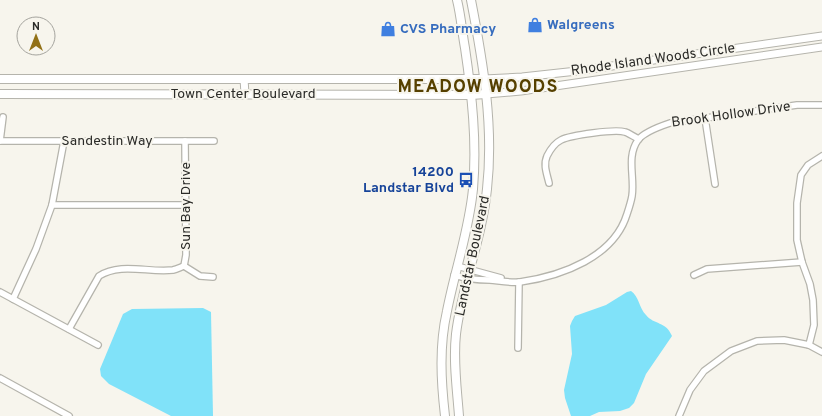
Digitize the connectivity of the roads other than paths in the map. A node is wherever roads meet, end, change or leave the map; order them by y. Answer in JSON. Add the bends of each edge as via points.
{"nodes":[{"id":1,"x":457,"y":0,"type":"edge"},
{"id":2,"x":471,"y":0,"type":"edge"},
{"id":3,"x":822,"y":36,"type":"edge"},
{"id":4,"x":822,"y":47,"type":"edge"},
{"id":5,"x":0,"y":79,"type":"edge"},
{"id":6,"x":244,"y":79,"type":"junction"},
{"id":7,"x":469,"y":79,"type":"junction"},
{"id":8,"x":484,"y":79,"type":"junction"},
{"id":9,"x":0,"y":94,"type":"edge"},
{"id":10,"x":244,"y":94,"type":"junction"},
{"id":11,"x":486,"y":94,"type":"junction"},
{"id":12,"x":471,"y":95,"type":"junction"},
{"id":13,"x":822,"y":105,"type":"edge"},
{"id":14,"x":2,"y":117,"type":"dead end"},
{"id":15,"x":705,"y":118,"type":"junction"},
{"id":16,"x":638,"y":139,"type":"junction"},
{"id":17,"x":0,"y":141,"type":"edge"},
{"id":18,"x":64,"y":141,"type":"junction"},
{"id":19,"x":185,"y":141,"type":"junction"},
{"id":20,"x":214,"y":141,"type":"dead end"},
{"id":21,"x":822,"y":156,"type":"edge"},
{"id":22,"x":549,"y":183,"type":"dead end"},
{"id":23,"x":715,"y":184,"type":"dead end"},
{"id":24,"x":52,"y":205,"type":"junction"},
{"id":25,"x":186,"y":205,"type":"junction"},
{"id":26,"x":802,"y":262,"type":"junction"},
{"id":27,"x":184,"y":266,"type":"junction"},
{"id":28,"x":457,"y":266,"type":"junction"},
{"id":29,"x":470,"y":269,"type":"junction"},
{"id":30,"x":454,"y":275,"type":"junction"},
{"id":31,"x":694,"y":275,"type":"dead end"},
{"id":32,"x":213,"y":277,"type":"dead end"},
{"id":33,"x":467,"y":279,"type":"junction"},
{"id":34,"x":519,"y":282,"type":"junction"},
{"id":35,"x":0,"y":292,"type":"edge"},
{"id":36,"x":13,"y":299,"type":"junction"},
{"id":37,"x":69,"y":330,"type":"junction"},
{"id":38,"x":98,"y":345,"type":"dead end"},
{"id":39,"x":809,"y":345,"type":"junction"},
{"id":40,"x":518,"y":348,"type":"dead end"},
{"id":41,"x":822,"y":352,"type":"edge"},
{"id":42,"x":0,"y":378,"type":"edge"},
{"id":43,"x":69,"y":416,"type":"edge"},
{"id":44,"x":445,"y":416,"type":"edge"},
{"id":45,"x":460,"y":416,"type":"edge"},
{"id":46,"x":679,"y":416,"type":"edge"}],
"edges":[{"from":1,"to":7,"type":"main road","name":"Landstar Boulevard"},
{"from":2,"to":8,"type":"main road","name":"Landstar Boulevard"},
{"from":3,"to":8,"type":"street","name":"Rhode Island Woods Circle","via":[[577,71]]},
{"from":4,"to":11,"type":"street","name":"Rhode Island Woods Circle"},
{"from":5,"to":6,"type":"main road","name":"Town Center Boulevard"},
{"from":6,"to":7,"type":"main road","name":"Town Center Boulevard"},
{"from":6,"to":10,"type":"street"},
{"from":7,"to":8,"type":"main road","name":"Town Center Boulevard"},
{"from":7,"to":12,"type":"main road","name":"Landstar Boulevard"},
{"from":8,"to":11,"type":"main road","name":"Landstar Boulevard"},
{"from":9,"to":10,"type":"main road","name":"Town Center Boulevard"},
{"from":10,"to":12,"type":"main road","name":"Town Center Boulevard"},
{"from":11,"to":12,"type":"main road","name":"Town Center Boulevard"},
{"from":11,"to":29,"type":"main road","name":"Landstar Boulevard","via":[[489,148],[487,189]]},
{"from":12,"to":28,"type":"main road","name":"Landstar Boulevard","via":[[475,143],[473,190]]},
{"from":13,"to":15,"type":"street","name":"Brook Hollow Drive","via":[[797,105]]},
{"from":14,"to":17,"type":"street","name":"Sandestin Way"},
{"from":15,"to":16,"type":"street","name":"Brook Hollow Drive","via":[[656,127]]},
{"from":15,"to":23,"type":"street"},
{"from":16,"to":22,"type":"street","via":[[624,132],[612,131],[560,140],[546,157],[545,167]]},
{"from":16,"to":34,"type":"street","via":[[631,156],[632,196],[627,216],[617,234],[601,251],[582,263],[551,275]]},
{"from":17,"to":18,"type":"street","name":"Sandestin Way"},
{"from":18,"to":19,"type":"street","name":"Sandestin Way"},
{"from":18,"to":24,"type":"street"},
{"from":19,"to":20,"type":"street","name":"Sandestin Way"},
{"from":19,"to":25,"type":"street","name":"Sun Bay Drive"},
{"from":21,"to":26,"type":"street","via":[[808,165],[801,175],[797,203],[797,240]]},
{"from":24,"to":25,"type":"street"},
{"from":24,"to":36,"type":"street","via":[[36,249]]},
{"from":25,"to":27,"type":"street","name":"Sun Bay Drive"},
{"from":26,"to":31,"type":"street","via":[[707,269]]},
{"from":26,"to":39,"type":"street","via":[[813,300],[814,325]]},
{"from":27,"to":32,"type":"street","via":[[200,276]]},
{"from":27,"to":37,"type":"street","name":"Sun Bay Drive","via":[[174,270],[117,269],[99,276]]},
{"from":28,"to":29,"type":"street"},
{"from":28,"to":30,"type":"main road","name":"Landstar Boulevard"},
{"from":29,"to":33,"type":"main road","name":"Landstar Boulevard"},
{"from":29,"to":34,"type":"street"},
{"from":30,"to":33,"type":"street"},
{"from":30,"to":44,"type":"main road","name":"Landstar Boulevard","via":[[442,343]]},
{"from":33,"to":34,"type":"street"},
{"from":33,"to":45,"type":"main road","name":"Landstar Boulevard","via":[[456,335],[456,379]]},
{"from":34,"to":40,"type":"street"},
{"from":35,"to":36,"type":"street"},
{"from":36,"to":37,"type":"street"},
{"from":37,"to":38,"type":"street"},
{"from":39,"to":41,"type":"street"},
{"from":39,"to":46,"type":"street","via":[[784,340],[757,341],[731,351],[704,371],[690,390]]},
{"from":42,"to":43,"type":"street"}]}
